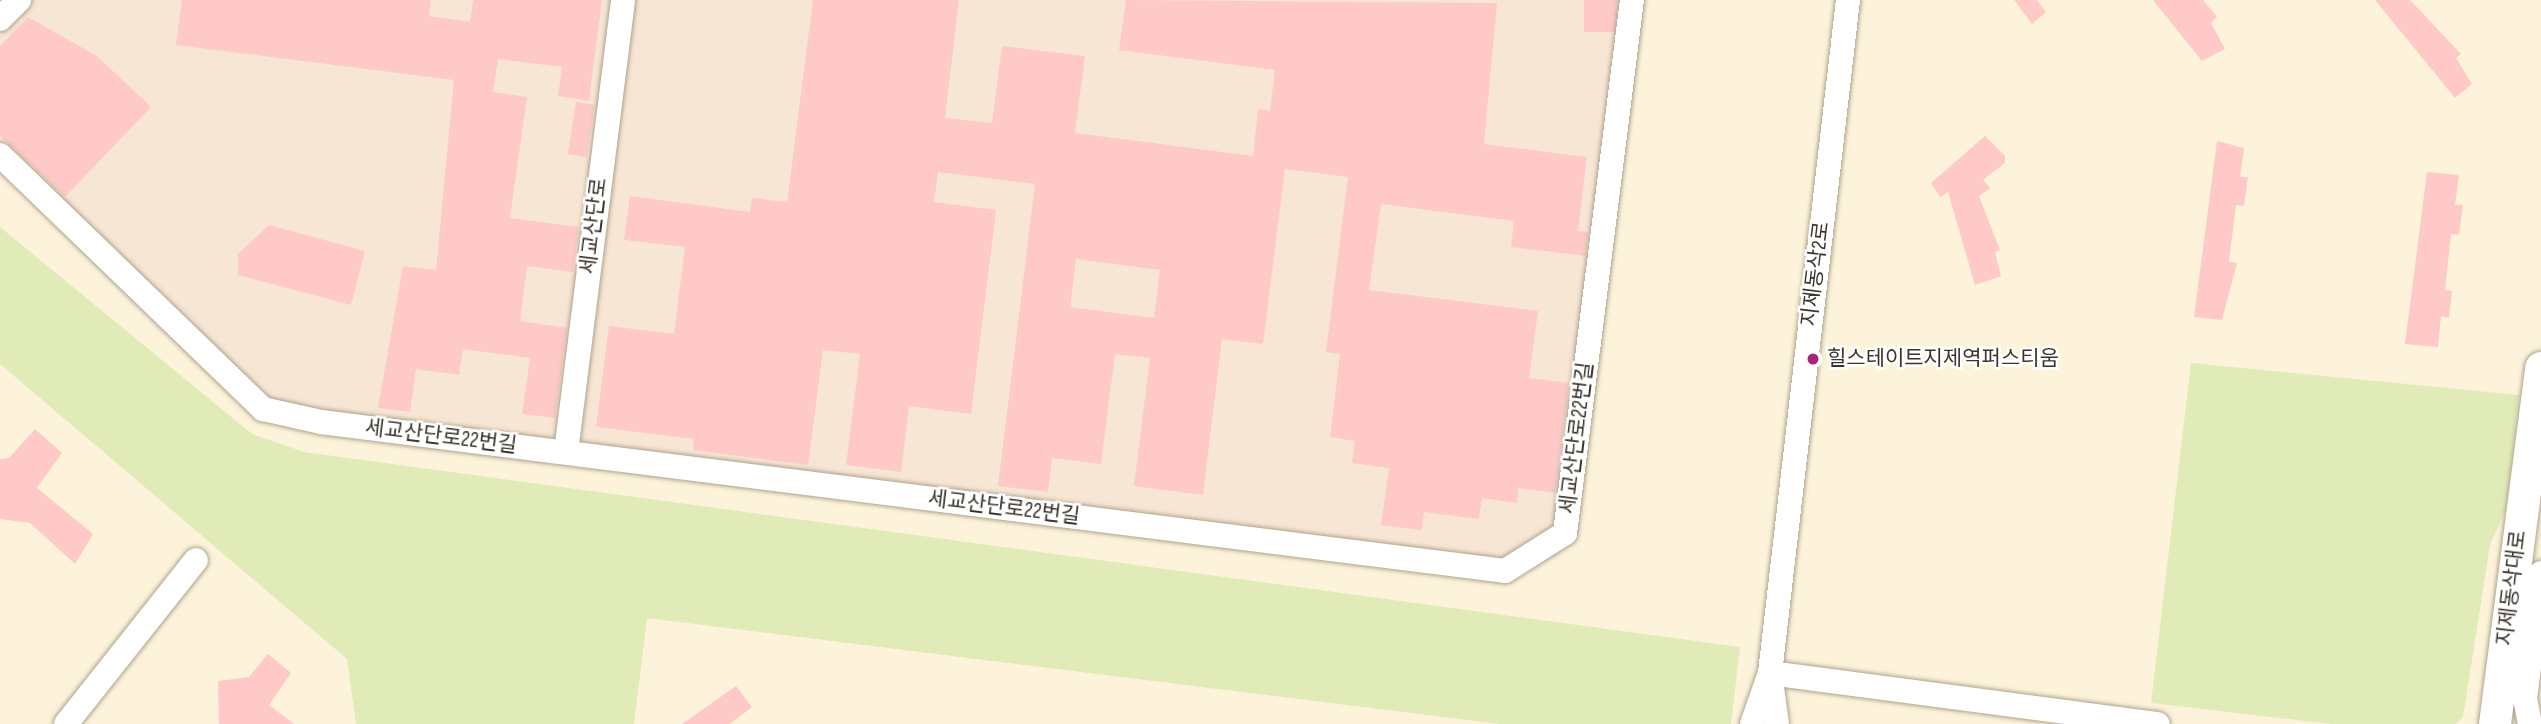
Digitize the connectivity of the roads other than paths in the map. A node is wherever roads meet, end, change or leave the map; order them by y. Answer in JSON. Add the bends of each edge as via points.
{"nodes":[{"id":1,"x":19,"y":0,"type":"edge"},
{"id":2,"x":623,"y":0,"type":"edge"},
{"id":3,"x":1632,"y":0,"type":"edge"},
{"id":4,"x":1848,"y":0,"type":"edge"},
{"id":5,"x":0,"y":19,"type":"edge"},
{"id":6,"x":0,"y":155,"type":"edge"},
{"id":7,"x":2541,"y":368,"type":"edge"},
{"id":8,"x":566,"y":452,"type":"junction"},
{"id":9,"x":196,"y":560,"type":"dead end"},
{"id":10,"x":2541,"y":573,"type":"edge"},
{"id":11,"x":1770,"y":673,"type":"junction"},
{"id":12,"x":2133,"y":722,"type":"edge"},
{"id":13,"x":2494,"y":723,"type":"edge"},
{"id":14,"x":66,"y":724,"type":"edge"},
{"id":15,"x":1752,"y":724,"type":"edge"},
{"id":16,"x":1777,"y":724,"type":"edge"},
{"id":17,"x":2158,"y":724,"type":"edge"},
{"id":18,"x":2530,"y":724,"type":"edge"}],
"edges":[{"from":1,"to":5,"type":"street"},
{"from":2,"to":8,"type":"street","name":"세교산단로"},
{"from":3,"to":8,"type":"street","name":"세교산단로22번길","via":[[1565,533],[1505,571]]},
{"from":4,"to":11,"type":"street","name":"지제동삭2로"},
{"from":6,"to":8,"type":"street","name":"세교산단로22번길","via":[[263,409],[321,422]]},
{"from":7,"to":13,"type":"main road","name":"지제동삭대로"},
{"from":9,"to":14,"type":"street"},
{"from":10,"to":18,"type":"street","via":[[2525,699]]},
{"from":11,"to":12,"type":"street"},
{"from":11,"to":15,"type":"street","name":"지제동삭2로"},
{"from":11,"to":16,"type":"street","name":"지제동삭2로"},
{"from":12,"to":17,"type":"street"}]}
